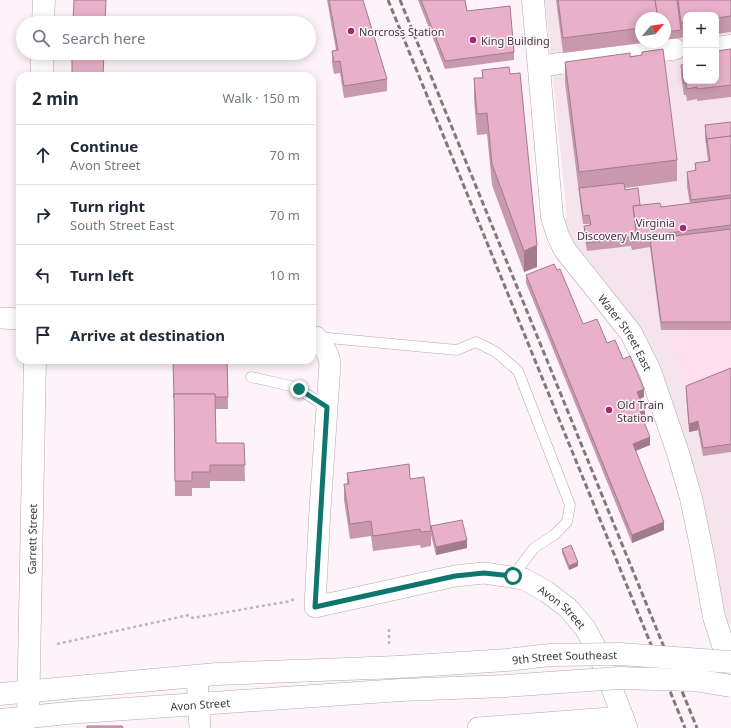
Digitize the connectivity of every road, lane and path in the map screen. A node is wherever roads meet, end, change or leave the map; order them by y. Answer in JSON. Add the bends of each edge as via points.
{"nodes":[{"id":1,"x":44,"y":0,"type":"edge"},
{"id":2,"x":533,"y":0,"type":"edge"},
{"id":3,"x":43,"y":16,"type":"edge"},
{"id":4,"x":731,"y":43,"type":"edge"},
{"id":5,"x":719,"y":45,"type":"edge"},
{"id":6,"x":680,"y":48,"type":"edge"},
{"id":7,"x":42,"y":60,"type":"edge"},
{"id":8,"x":540,"y":66,"type":"junction"},
{"id":9,"x":42,"y":72,"type":"edge"},
{"id":10,"x":0,"y":318,"type":"edge"},
{"id":11,"x":16,"y":319,"type":"edge"},
{"id":12,"x":316,"y":337,"type":"edge"},
{"id":13,"x":316,"y":339,"type":"edge"},
{"id":14,"x":35,"y":364,"type":"edge"},
{"id":15,"x":251,"y":377,"type":"dead end"},
{"id":16,"x":327,"y":407,"type":"junction"},
{"id":17,"x":513,"y":576,"type":"junction"},
{"id":18,"x":307,"y":601,"type":"junction"},
{"id":19,"x":389,"y":630,"type":"dead end"},
{"id":20,"x":57,"y":644,"type":"dead end"},
{"id":21,"x":393,"y":660,"type":"junction"},
{"id":22,"x":731,"y":662,"type":"edge"},
{"id":23,"x":731,"y":670,"type":"edge"},
{"id":24,"x":197,"y":676,"type":"junction"},
{"id":25,"x":731,"y":686,"type":"edge"},
{"id":26,"x":28,"y":692,"type":"junction"},
{"id":27,"x":0,"y":694,"type":"edge"},
{"id":28,"x":199,"y":704,"type":"junction"},
{"id":29,"x":0,"y":720,"type":"edge"},
{"id":30,"x":625,"y":722,"type":"edge"},
{"id":31,"x":28,"y":723,"type":"edge"},
{"id":32,"x":200,"y":728,"type":"edge"},
{"id":33,"x":478,"y":728,"type":"edge"}],
"edges":[{"from":1,"to":3,"type":"main road"},
{"from":2,"to":8,"type":"main road","name":"Water Street East"},
{"from":4,"to":5,"type":"street"},
{"from":6,"to":8,"type":"street"},
{"from":7,"to":9,"type":"main road"},
{"from":8,"to":23,"type":"main road","name":"Water Street East","via":[[552,217],[558,236],[565,250],[631,333],[650,371],[691,498],[714,617]]},
{"from":10,"to":11,"type":"street"},
{"from":12,"to":17,"type":"lane","via":[[457,350],[476,342],[496,352],[518,371],[570,505],[567,522],[554,535],[534,548]]},
{"from":13,"to":16,"type":"street","via":[[325,347],[329,357]]},
{"from":14,"to":26,"type":"main road","name":"Garrett Street"},
{"from":15,"to":16,"type":"lane","via":[[295,387]]},
{"from":16,"to":18,"type":"street"},
{"from":17,"to":18,"type":"street","name":"Avon Street","via":[[484,573],[455,576]]},
{"from":17,"to":30,"type":"street","name":"Avon Street","via":[[547,592],[568,608],[585,628],[598,652]]},
{"from":18,"to":20,"type":"path","via":[[291,601],[193,618],[189,614]]},
{"from":19,"to":21,"type":"path"},
{"from":21,"to":22,"type":"main road","name":"9th Street Southeast","bridge":true,"via":[[493,661],[620,654]]},
{"from":21,"to":24,"type":"main road"},
{"from":24,"to":26,"type":"main road"},
{"from":24,"to":28,"type":"street"},
{"from":25,"to":28,"type":"main road","name":"Avon Street","bridge":true,"via":[[694,680],[619,678]]},
{"from":26,"to":27,"type":"main road"},
{"from":26,"to":31,"type":"main road","name":"Garrett Street"},
{"from":28,"to":31,"type":"main road","name":"Avon Street","via":[[67,713]]},
{"from":28,"to":32,"type":"street"},
{"from":29,"to":31,"type":"main road","name":"Avon Street"},
{"from":30,"to":33,"type":"street"}]}
